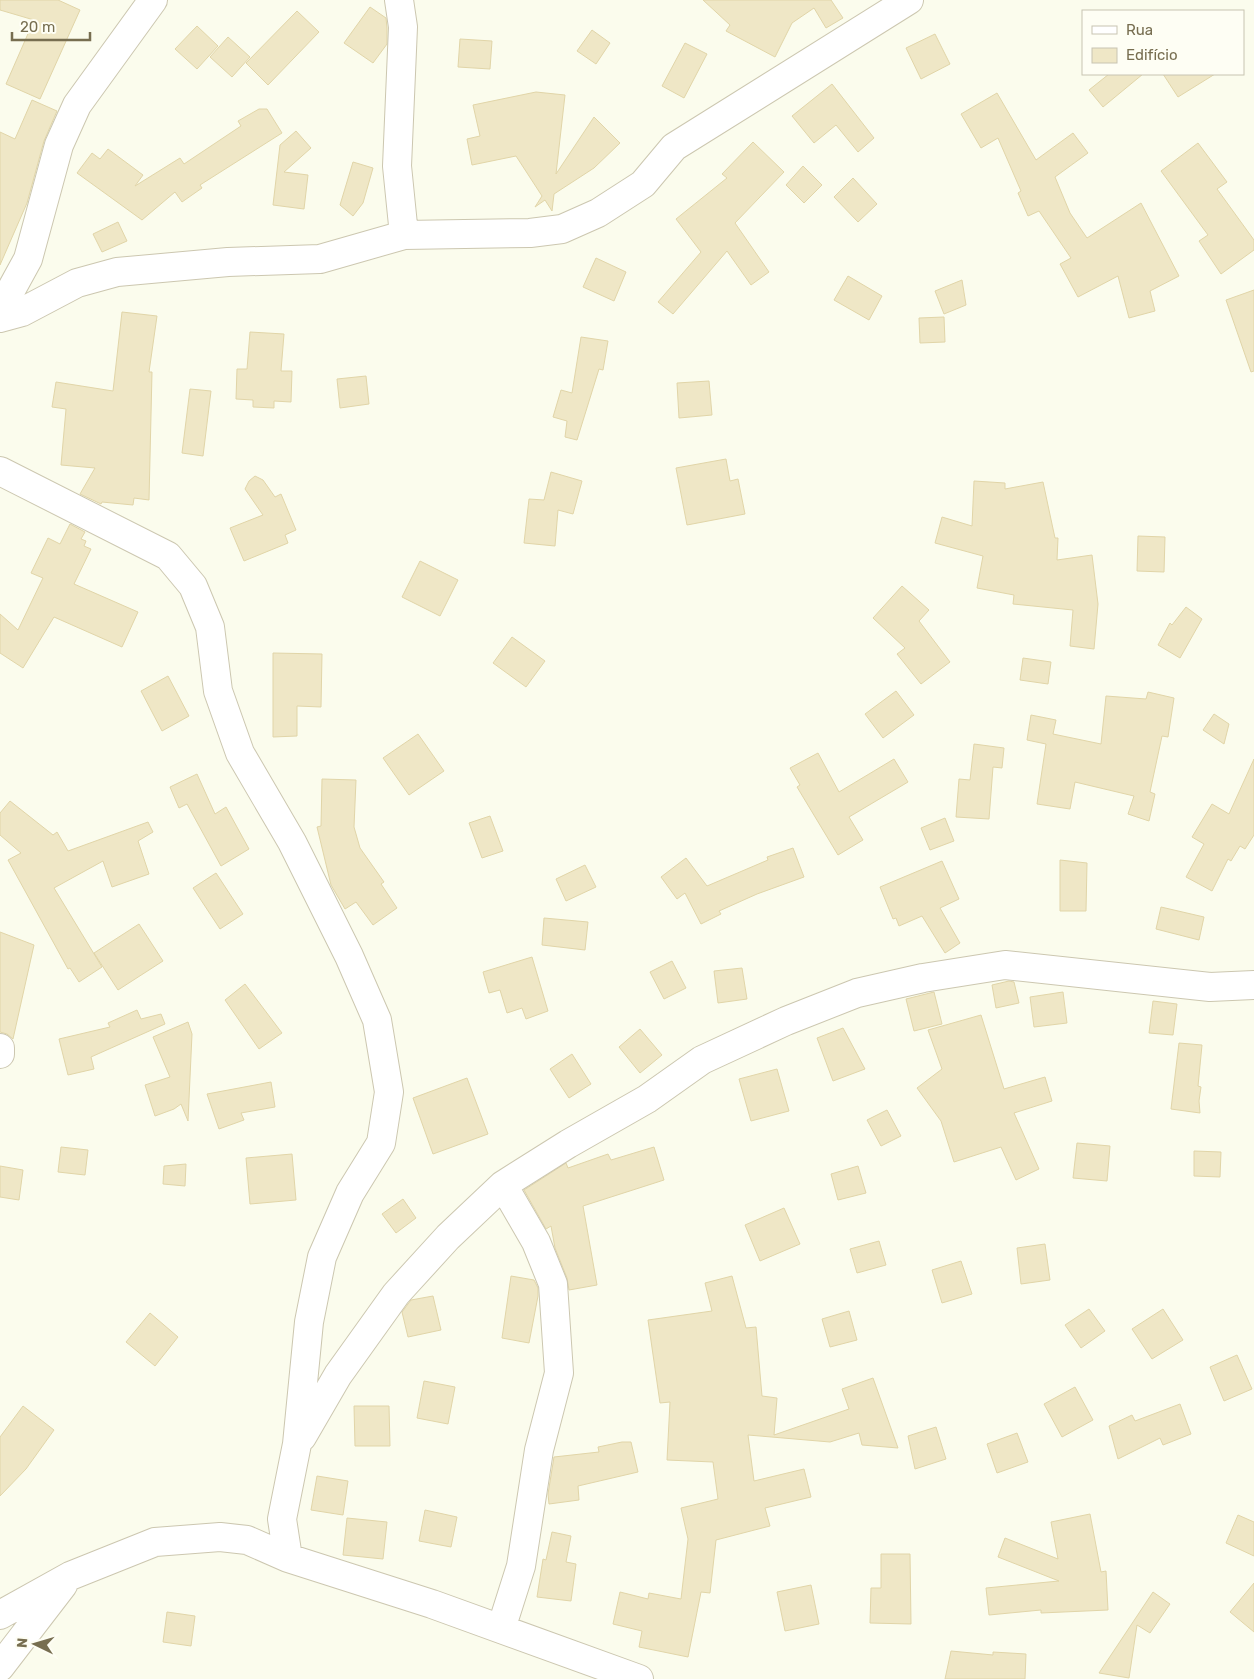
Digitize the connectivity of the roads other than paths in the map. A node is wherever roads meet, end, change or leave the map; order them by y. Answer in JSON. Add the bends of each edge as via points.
{"nodes":[{"id":1,"x":153,"y":0,"type":"edge"},
{"id":2,"x":399,"y":0,"type":"edge"},
{"id":3,"x":909,"y":0,"type":"edge"},
{"id":4,"x":404,"y":235,"type":"junction"},
{"id":5,"x":0,"y":310,"type":"edge"},
{"id":6,"x":0,"y":318,"type":"edge"},
{"id":7,"x":0,"y":471,"type":"edge"},
{"id":8,"x":1254,"y":985,"type":"edge"},
{"id":9,"x":0,"y":1048,"type":"edge"},
{"id":10,"x":0,"y":1054,"type":"edge"},
{"id":11,"x":503,"y":1185,"type":"junction"},
{"id":12,"x":297,"y":1444,"type":"junction"},
{"id":13,"x":288,"y":1558,"type":"junction"},
{"id":14,"x":70,"y":1576,"type":"junction"},
{"id":15,"x":0,"y":1615,"type":"edge"},
{"id":16,"x":501,"y":1629,"type":"junction"},
{"id":17,"x":0,"y":1667,"type":"edge"},
{"id":18,"x":639,"y":1679,"type":"edge"}],
"edges":[{"from":1,"to":5,"type":"street","via":[[77,105],[59,145],[28,259]]},
{"from":2,"to":4,"type":"street","via":[[402,27],[397,166]]},
{"from":3,"to":4,"type":"street","via":[[674,147],[644,184],[598,213],[562,229],[530,233]]},
{"from":4,"to":6,"type":"street","via":[[320,259],[228,262],[117,272],[77,283],[22,312]]},
{"from":7,"to":12,"type":"street","via":[[168,556],[193,586],[210,627],[218,691],[240,753],[292,842],[377,1020],[389,1092],[381,1143],[350,1193],[322,1257],[309,1322]]},
{"from":8,"to":11,"type":"street","via":[[1210,987],[1005,965],[857,993],[702,1060],[647,1099]]},
{"from":9,"to":10,"type":"street"},
{"from":11,"to":12,"type":"street","via":[[448,1237],[396,1294],[338,1375]]},
{"from":11,"to":16,"type":"street","via":[[536,1242],[553,1284],[559,1373],[539,1450],[521,1566]]},
{"from":12,"to":13,"type":"street","via":[[282,1519]]},
{"from":13,"to":14,"type":"street","via":[[247,1540],[220,1537],[154,1542]]},
{"from":13,"to":16,"type":"street"},
{"from":14,"to":15,"type":"street"},
{"from":14,"to":17,"type":"street"},
{"from":16,"to":18,"type":"street"}]}
